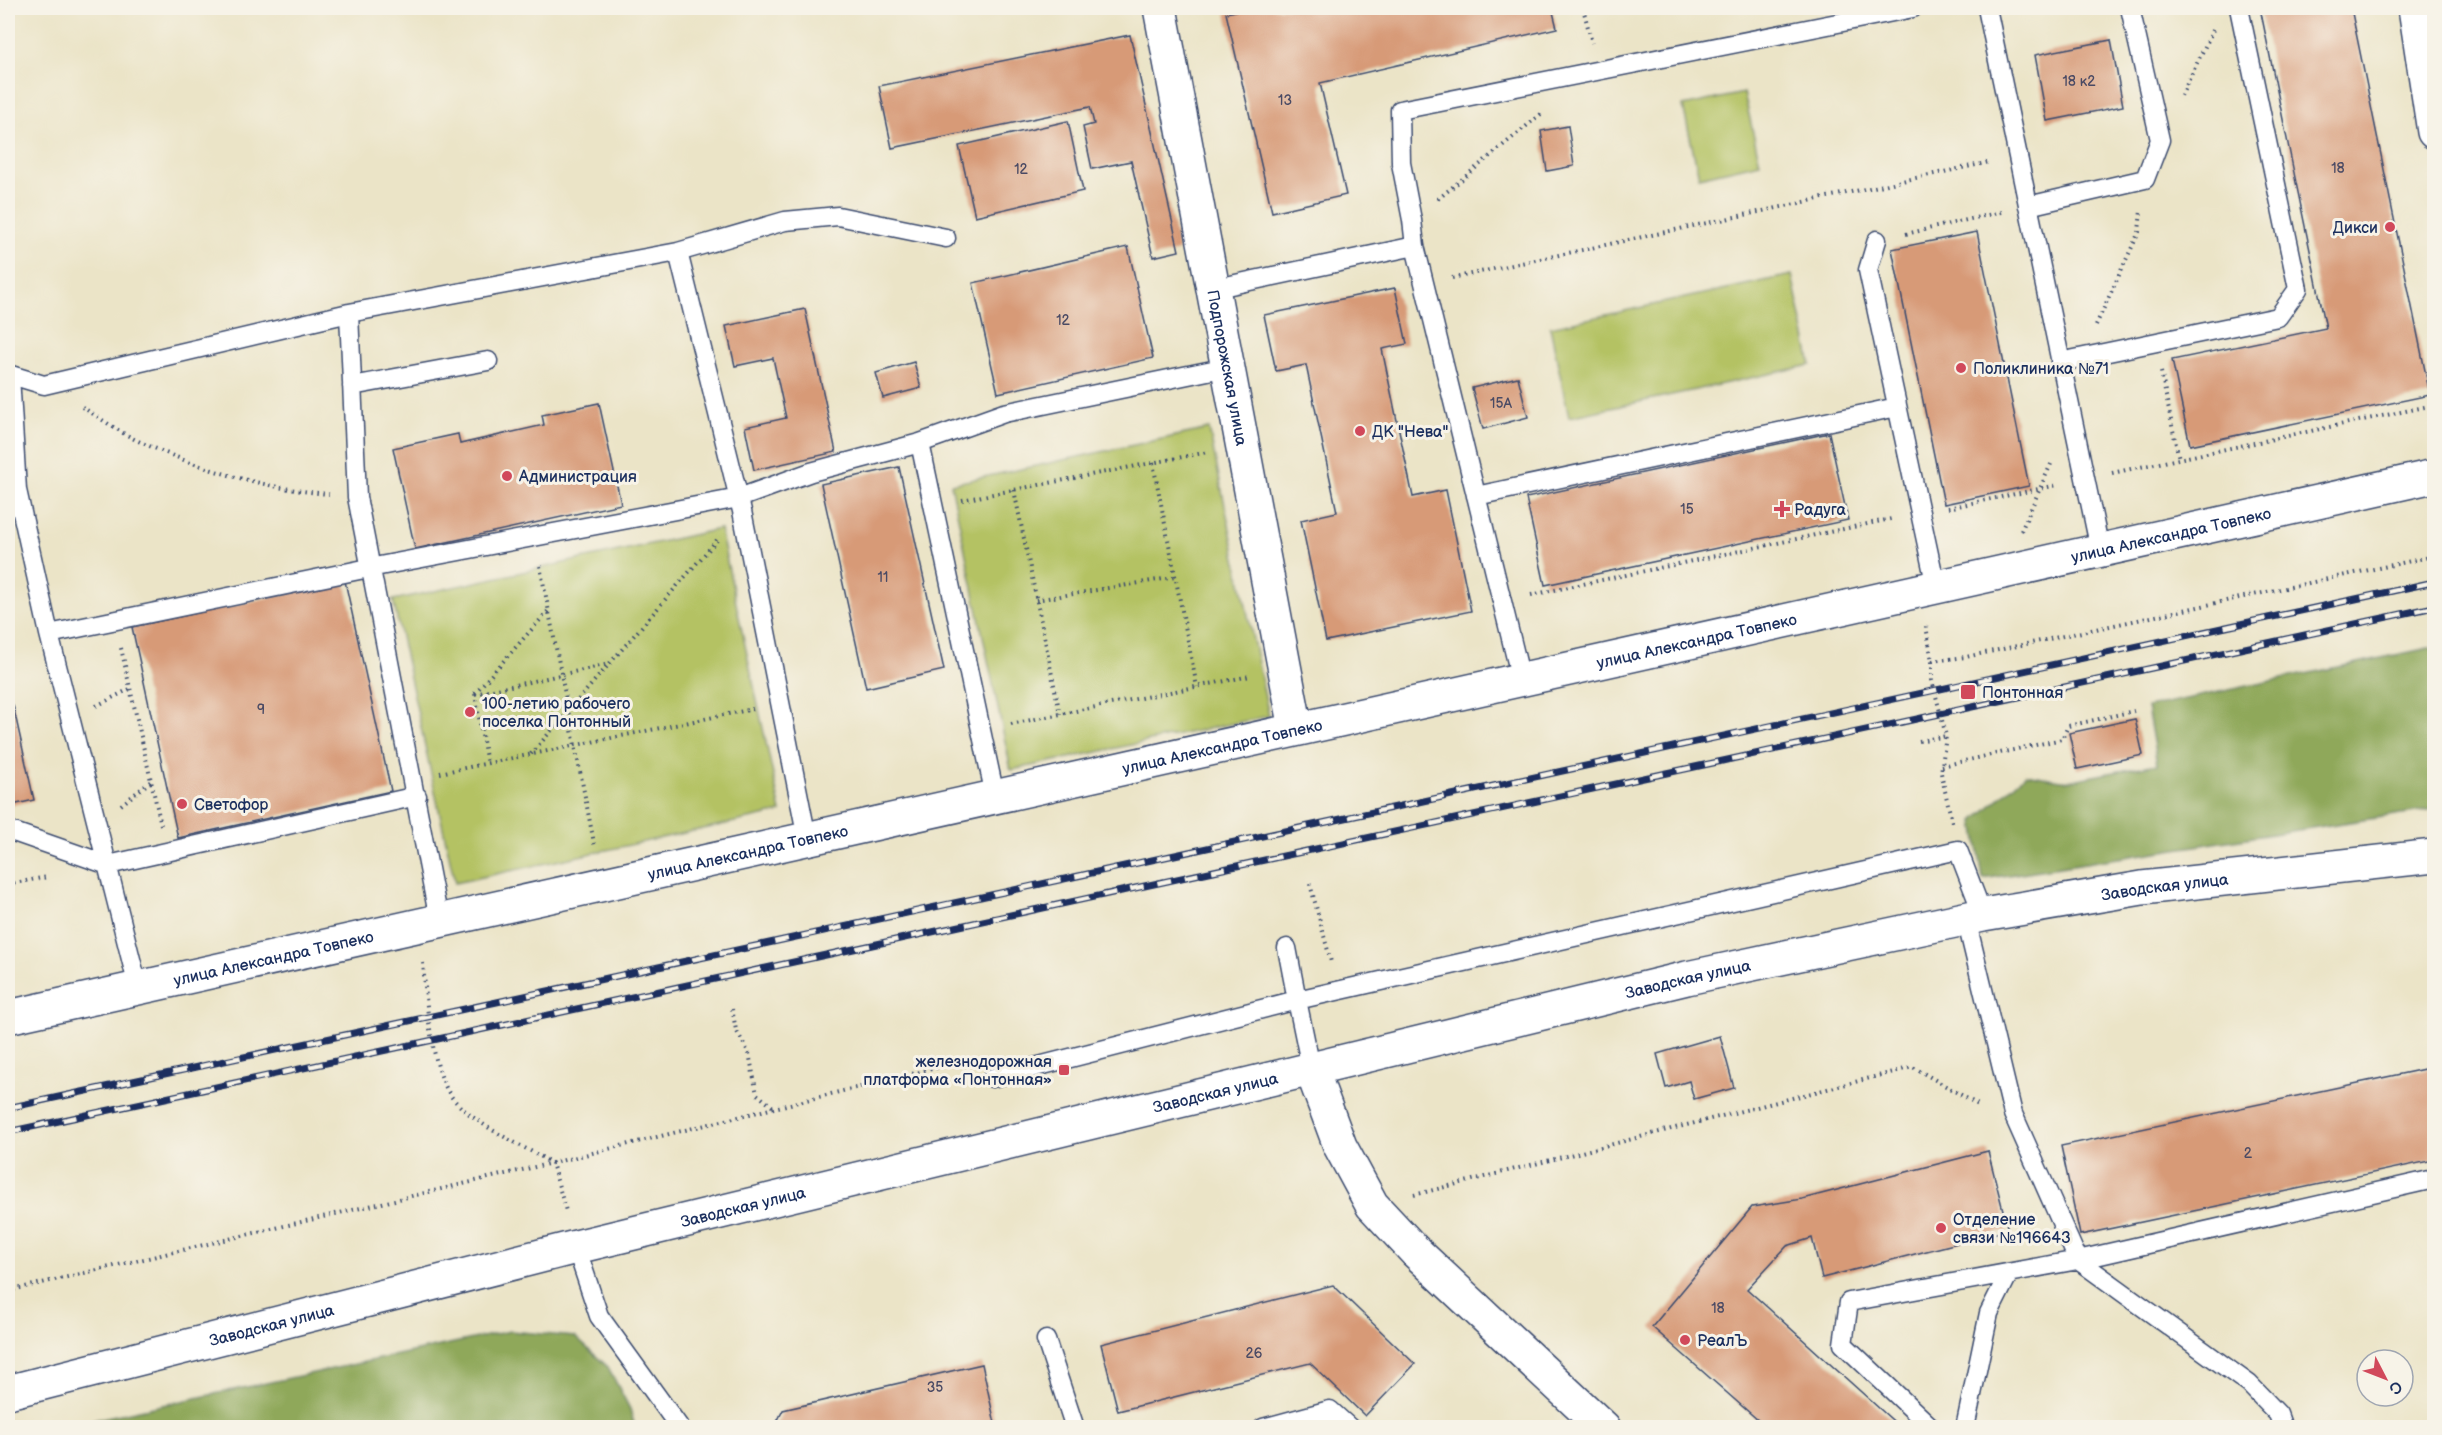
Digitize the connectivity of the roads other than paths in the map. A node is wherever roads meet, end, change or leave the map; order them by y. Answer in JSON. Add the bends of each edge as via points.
{"nodes":[{"id":1,"x":1160,"y":8,"type":"edge"},
{"id":2,"x":1912,"y":8,"type":"edge"},
{"id":3,"x":1987,"y":8,"type":"edge"},
{"id":4,"x":2130,"y":8,"type":"edge"},
{"id":5,"x":2239,"y":8,"type":"edge"},
{"id":6,"x":2423,"y":23,"type":"edge"},
{"id":7,"x":2434,"y":132,"type":"edge"},
{"id":8,"x":2028,"y":206,"type":"junction"},
{"id":9,"x":946,"y":238,"type":"dead end"},
{"id":10,"x":1878,"y":240,"type":"road end"},
{"id":11,"x":1415,"y":246,"type":"junction"},
{"id":12,"x":678,"y":252,"type":"junction"},
{"id":13,"x":1212,"y":289,"type":"junction"},
{"id":14,"x":349,"y":313,"type":"junction"},
{"id":15,"x":488,"y":361,"type":"dead end"},
{"id":16,"x":2060,"y":362,"type":"junction"},
{"id":17,"x":1227,"y":368,"type":"junction"},
{"id":18,"x":9,"y":375,"type":"edge"},
{"id":19,"x":352,"y":386,"type":"junction"},
{"id":20,"x":1897,"y":407,"type":"junction"},
{"id":21,"x":920,"y":443,"type":"junction"},
{"id":22,"x":2434,"y":476,"type":"edge"},
{"id":23,"x":1476,"y":496,"type":"junction"},
{"id":24,"x":741,"y":504,"type":"junction"},
{"id":25,"x":2100,"y":550,"type":"junction"},
{"id":26,"x":369,"y":568,"type":"junction"},
{"id":27,"x":1936,"y":587,"type":"junction"},
{"id":28,"x":49,"y":634,"type":"junction"},
{"id":29,"x":1521,"y":679,"type":"junction"},
{"id":30,"x":1296,"y":729,"type":"junction"},
{"id":31,"x":415,"y":788,"type":"junction"},
{"id":32,"x":995,"y":796,"type":"junction"},
{"id":33,"x":8,"y":830,"type":"edge"},
{"id":34,"x":807,"y":838,"type":"junction"},
{"id":35,"x":2434,"y":856,"type":"edge"},
{"id":36,"x":108,"y":865,"type":"junction"},
{"id":37,"x":1974,"y":917,"type":"junction"},
{"id":38,"x":439,"y":920,"type":"junction"},
{"id":39,"x":1287,"y":948,"type":"dead end"},
{"id":40,"x":138,"y":987,"type":"junction"},
{"id":41,"x":1297,"y":1000,"type":"junction"},
{"id":42,"x":8,"y":1017,"type":"edge"},
{"id":43,"x":1311,"y":1068,"type":"junction"},
{"id":44,"x":993,"y":1078,"type":"road end"},
{"id":45,"x":2434,"y":1179,"type":"edge"},
{"id":46,"x":576,"y":1247,"type":"junction"},
{"id":47,"x":2078,"y":1260,"type":"junction"},
{"id":48,"x":2009,"y":1273,"type":"junction"},
{"id":49,"x":1046,"y":1340,"type":"dead end"},
{"id":50,"x":8,"y":1392,"type":"edge"},
{"id":51,"x":680,"y":1428,"type":"edge"},
{"id":52,"x":1075,"y":1428,"type":"edge"},
{"id":53,"x":1263,"y":1428,"type":"edge"},
{"id":54,"x":1350,"y":1428,"type":"edge"},
{"id":55,"x":1604,"y":1428,"type":"edge"},
{"id":56,"x":1932,"y":1428,"type":"edge"},
{"id":57,"x":1965,"y":1428,"type":"edge"},
{"id":58,"x":2283,"y":1428,"type":"edge"}],
"edges":[{"from":1,"to":13,"type":"street","name":"Подпорожская улица"},
{"from":2,"to":11,"type":"lane","via":[[1400,110],[1401,163]]},
{"from":3,"to":8,"type":"lane"},
{"from":4,"to":8,"type":"lane","via":[[2160,140],[2145,179]]},
{"from":5,"to":16,"type":"lane","via":[[2298,289],[2278,317]]},
{"from":6,"to":7,"type":"street"},
{"from":8,"to":16,"type":"lane"},
{"from":9,"to":12,"type":"lane","via":[[838,216],[785,221]]},
{"from":10,"to":20,"type":"lane","via":[[1868,270]]},
{"from":11,"to":13,"type":"lane"},
{"from":11,"to":23,"type":"lane"},
{"from":12,"to":14,"type":"lane"},
{"from":12,"to":24,"type":"lane"},
{"from":13,"to":17,"type":"street","name":"Подпорожская улица"},
{"from":14,"to":18,"type":"lane","via":[[44,385]]},
{"from":14,"to":19,"type":"lane"},
{"from":15,"to":19,"type":"lane"},
{"from":16,"to":25,"type":"lane"},
{"from":17,"to":21,"type":"lane","via":[[1004,413]]},
{"from":17,"to":30,"type":"street","name":"Подпорожская улица"},
{"from":18,"to":28,"type":"lane","via":[[17,490]]},
{"from":19,"to":26,"type":"lane","via":[[357,496]]},
{"from":20,"to":23,"type":"lane"},
{"from":20,"to":27,"type":"lane"},
{"from":21,"to":24,"type":"lane","via":[[811,472]]},
{"from":21,"to":32,"type":"lane"},
{"from":22,"to":25,"type":"street","name":"улица Александра Товпеко"},
{"from":23,"to":29,"type":"lane"},
{"from":24,"to":26,"type":"lane","via":[[534,536]]},
{"from":24,"to":34,"type":"lane"},
{"from":25,"to":27,"type":"street","name":"улица Александра Товпеко"},
{"from":26,"to":28,"type":"lane"},
{"from":26,"to":31,"type":"lane"},
{"from":27,"to":29,"type":"street","name":"улица Александра Товпеко"},
{"from":28,"to":36,"type":"lane"},
{"from":29,"to":30,"type":"street","name":"улица Александра Товпеко"},
{"from":30,"to":32,"type":"street","name":"улица Александра Товпеко"},
{"from":31,"to":36,"type":"lane"},
{"from":31,"to":38,"type":"lane"},
{"from":32,"to":34,"type":"street","name":"улица Александра Товпеко"},
{"from":33,"to":36,"type":"lane"},
{"from":34,"to":38,"type":"street","name":"улица Александра Товпеко"},
{"from":35,"to":37,"type":"street","name":"Заводская улица","via":[[2142,888]]},
{"from":36,"to":40,"type":"lane"},
{"from":37,"to":41,"type":"lane","via":[[1958,850]]},
{"from":37,"to":43,"type":"street","name":"Заводская улица","via":[[1687,978]]},
{"from":37,"to":47,"type":"lane","via":[[2013,1114]]},
{"from":38,"to":40,"type":"street","name":"улица Александра Товпеко"},
{"from":39,"to":41,"type":"lane"},
{"from":40,"to":42,"type":"street","name":"улица Александра Товпеко"},
{"from":41,"to":43,"type":"lane"},
{"from":41,"to":44,"type":"lane"},
{"from":43,"to":46,"type":"street","name":"Заводская улица"},
{"from":43,"to":55,"type":"street","via":[[1340,1146],[1372,1205],[1414,1251]]},
{"from":45,"to":47,"type":"lane"},
{"from":46,"to":50,"type":"street","name":"Заводская улица"},
{"from":46,"to":51,"type":"lane","via":[[599,1316]]},
{"from":47,"to":48,"type":"lane"},
{"from":47,"to":58,"type":"lane","via":[[2249,1384],[2278,1414]]},
{"from":48,"to":56,"type":"lane","via":[[1849,1302],[1844,1344]]},
{"from":48,"to":57,"type":"lane","via":[[1989,1313]]},
{"from":49,"to":52,"type":"lane"},
{"from":53,"to":54,"type":"lane","via":[[1330,1410]]}]}
